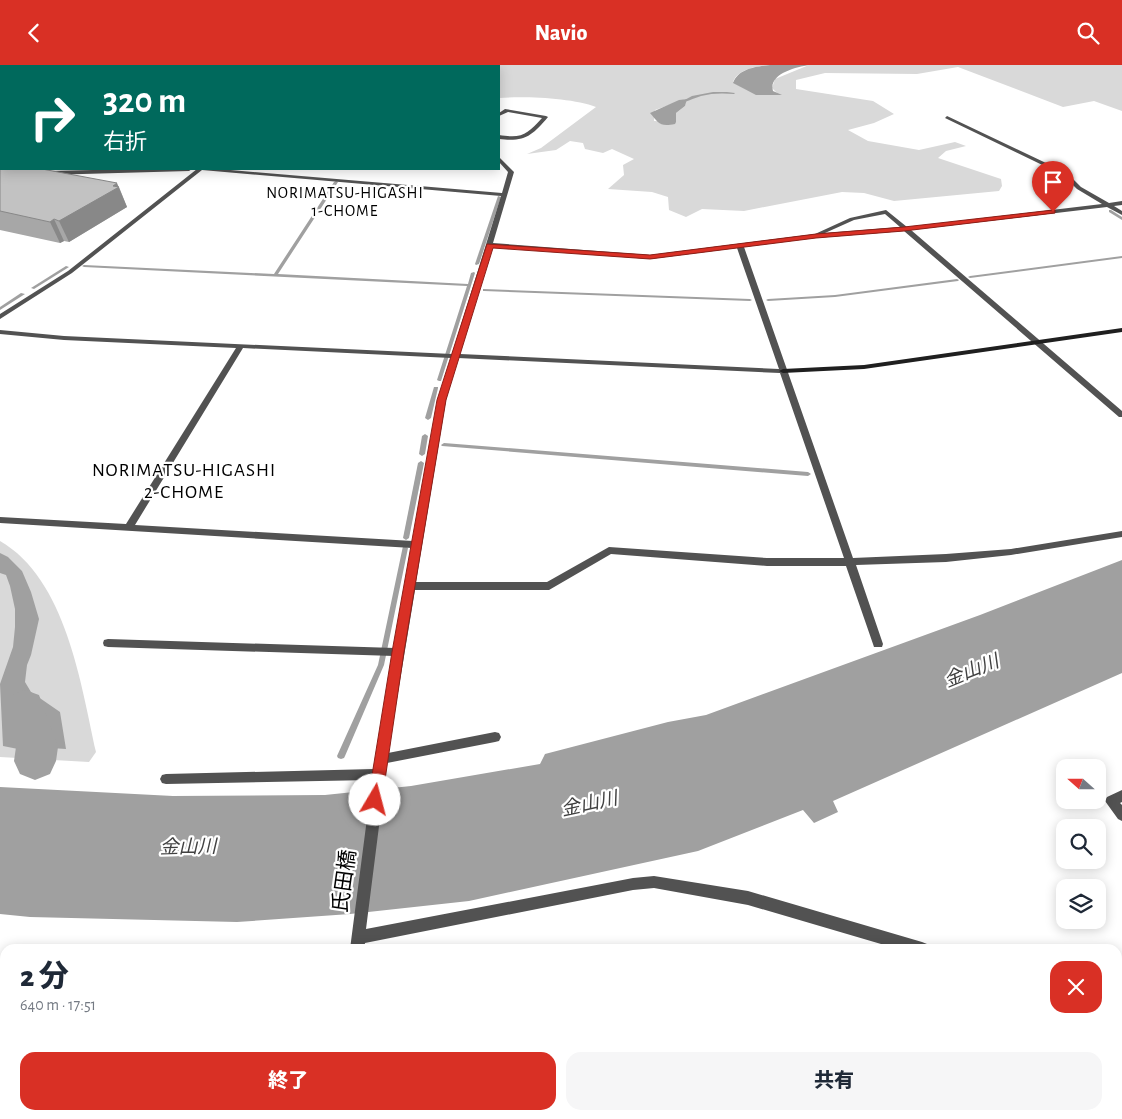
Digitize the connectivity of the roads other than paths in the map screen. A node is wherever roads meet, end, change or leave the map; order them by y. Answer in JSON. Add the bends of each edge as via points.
{"nodes":[{"id":1,"x":500,"y":114,"type":"edge"},
{"id":2,"x":948,"y":117,"type":"dead end"},
{"id":3,"x":500,"y":137,"type":"edge"},
{"id":4,"x":500,"y":160,"type":"edge"},
{"id":5,"x":138,"y":170,"type":"edge"},
{"id":6,"x":201,"y":170,"type":"edge"},
{"id":7,"x":214,"y":170,"type":"edge"},
{"id":8,"x":37,"y":172,"type":"edge"},
{"id":9,"x":310,"y":173,"type":"edge"},
{"id":10,"x":504,"y":195,"type":"junction"},
{"id":11,"x":1122,"y":203,"type":"edge"},
{"id":12,"x":1108,"y":205,"type":"junction"},
{"id":13,"x":1122,"y":213,"type":"edge"},
{"id":14,"x":904,"y":229,"type":"junction"},
{"id":15,"x":816,"y":236,"type":"junction"},
{"id":16,"x":490,"y":245,"type":"junction"},
{"id":17,"x":740,"y":246,"type":"junction"},
{"id":18,"x":0,"y":317,"type":"edge"},
{"id":19,"x":1122,"y":330,"type":"edge"},
{"id":20,"x":0,"y":332,"type":"edge"},
{"id":21,"x":1039,"y":343,"type":"junction"},
{"id":22,"x":240,"y":347,"type":"junction"},
{"id":23,"x":455,"y":357,"type":"junction"},
{"id":24,"x":783,"y":371,"type":"junction"},
{"id":25,"x":1122,"y":415,"type":"edge"},
{"id":26,"x":0,"y":521,"type":"edge"},
{"id":27,"x":129,"y":527,"type":"junction"},
{"id":28,"x":1122,"y":534,"type":"edge"},
{"id":29,"x":417,"y":545,"type":"junction"},
{"id":30,"x":849,"y":562,"type":"junction"},
{"id":31,"x":410,"y":586,"type":"junction"},
{"id":32,"x":108,"y":643,"type":"dead end"},
{"id":33,"x":878,"y":644,"type":"dead end"},
{"id":34,"x":398,"y":652,"type":"junction"},
{"id":35,"x":495,"y":737,"type":"dead end"},
{"id":36,"x":382,"y":759,"type":"junction"},
{"id":37,"x":378,"y":778,"type":"junction"},
{"id":38,"x":166,"y":779,"type":"dead end"},
{"id":39,"x":1122,"y":795,"type":"edge"},
{"id":40,"x":1122,"y":815,"type":"edge"},
{"id":41,"x":358,"y":938,"type":"edge"},
{"id":42,"x":905,"y":944,"type":"edge"}],
"edges":[{"from":1,"to":3,"type":"street","via":[[507,110],[546,117],[524,138]]},
{"from":2,"to":12,"type":"street","via":[[1065,174]]},
{"from":4,"to":10,"type":"street","name":"氏田橋","via":[[511,172]]},
{"from":5,"to":8,"type":"street"},
{"from":6,"to":18,"type":"street","via":[[70,272]]},
{"from":7,"to":9,"type":"street","via":[[301,177]]},
{"from":9,"to":10,"type":"street"},
{"from":10,"to":16,"type":"street","name":"氏田橋"},
{"from":11,"to":12,"type":"street"},
{"from":12,"to":13,"type":"street"},
{"from":12,"to":14,"type":"street"},
{"from":14,"to":15,"type":"street"},
{"from":14,"to":15,"type":"street","via":[[886,212],[852,219]]},
{"from":14,"to":21,"type":"street"},
{"from":15,"to":17,"type":"street"},
{"from":16,"to":17,"type":"street","via":[[650,257]]},
{"from":16,"to":23,"type":"street","name":"氏田橋"},
{"from":17,"to":24,"type":"street"},
{"from":19,"to":21,"type":"street"},
{"from":20,"to":22,"type":"street"},
{"from":21,"to":24,"type":"street","via":[[864,367]]},
{"from":21,"to":25,"type":"street"},
{"from":22,"to":23,"type":"street"},
{"from":22,"to":27,"type":"street"},
{"from":23,"to":24,"type":"street"},
{"from":23,"to":29,"type":"street","name":"氏田橋","via":[[442,400]]},
{"from":24,"to":30,"type":"street"},
{"from":26,"to":27,"type":"street"},
{"from":27,"to":29,"type":"street"},
{"from":28,"to":30,"type":"street","via":[[1011,552]]},
{"from":29,"to":31,"type":"street","name":"氏田橋"},
{"from":30,"to":31,"type":"street","via":[[766,562],[609,550],[549,586]]},
{"from":30,"to":33,"type":"street"},
{"from":31,"to":34,"type":"street","name":"氏田橋"},
{"from":32,"to":34,"type":"street"},
{"from":34,"to":36,"type":"street","name":"氏田橋"},
{"from":35,"to":36,"type":"street"},
{"from":36,"to":37,"type":"street","name":"氏田橋"},
{"from":37,"to":38,"type":"street"},
{"from":37,"to":41,"type":"street","name":"氏田橋"},
{"from":39,"to":40,"type":"street","via":[[1111,801]]},
{"from":41,"to":42,"type":"street","via":[[654,882],[748,898]]}]}
